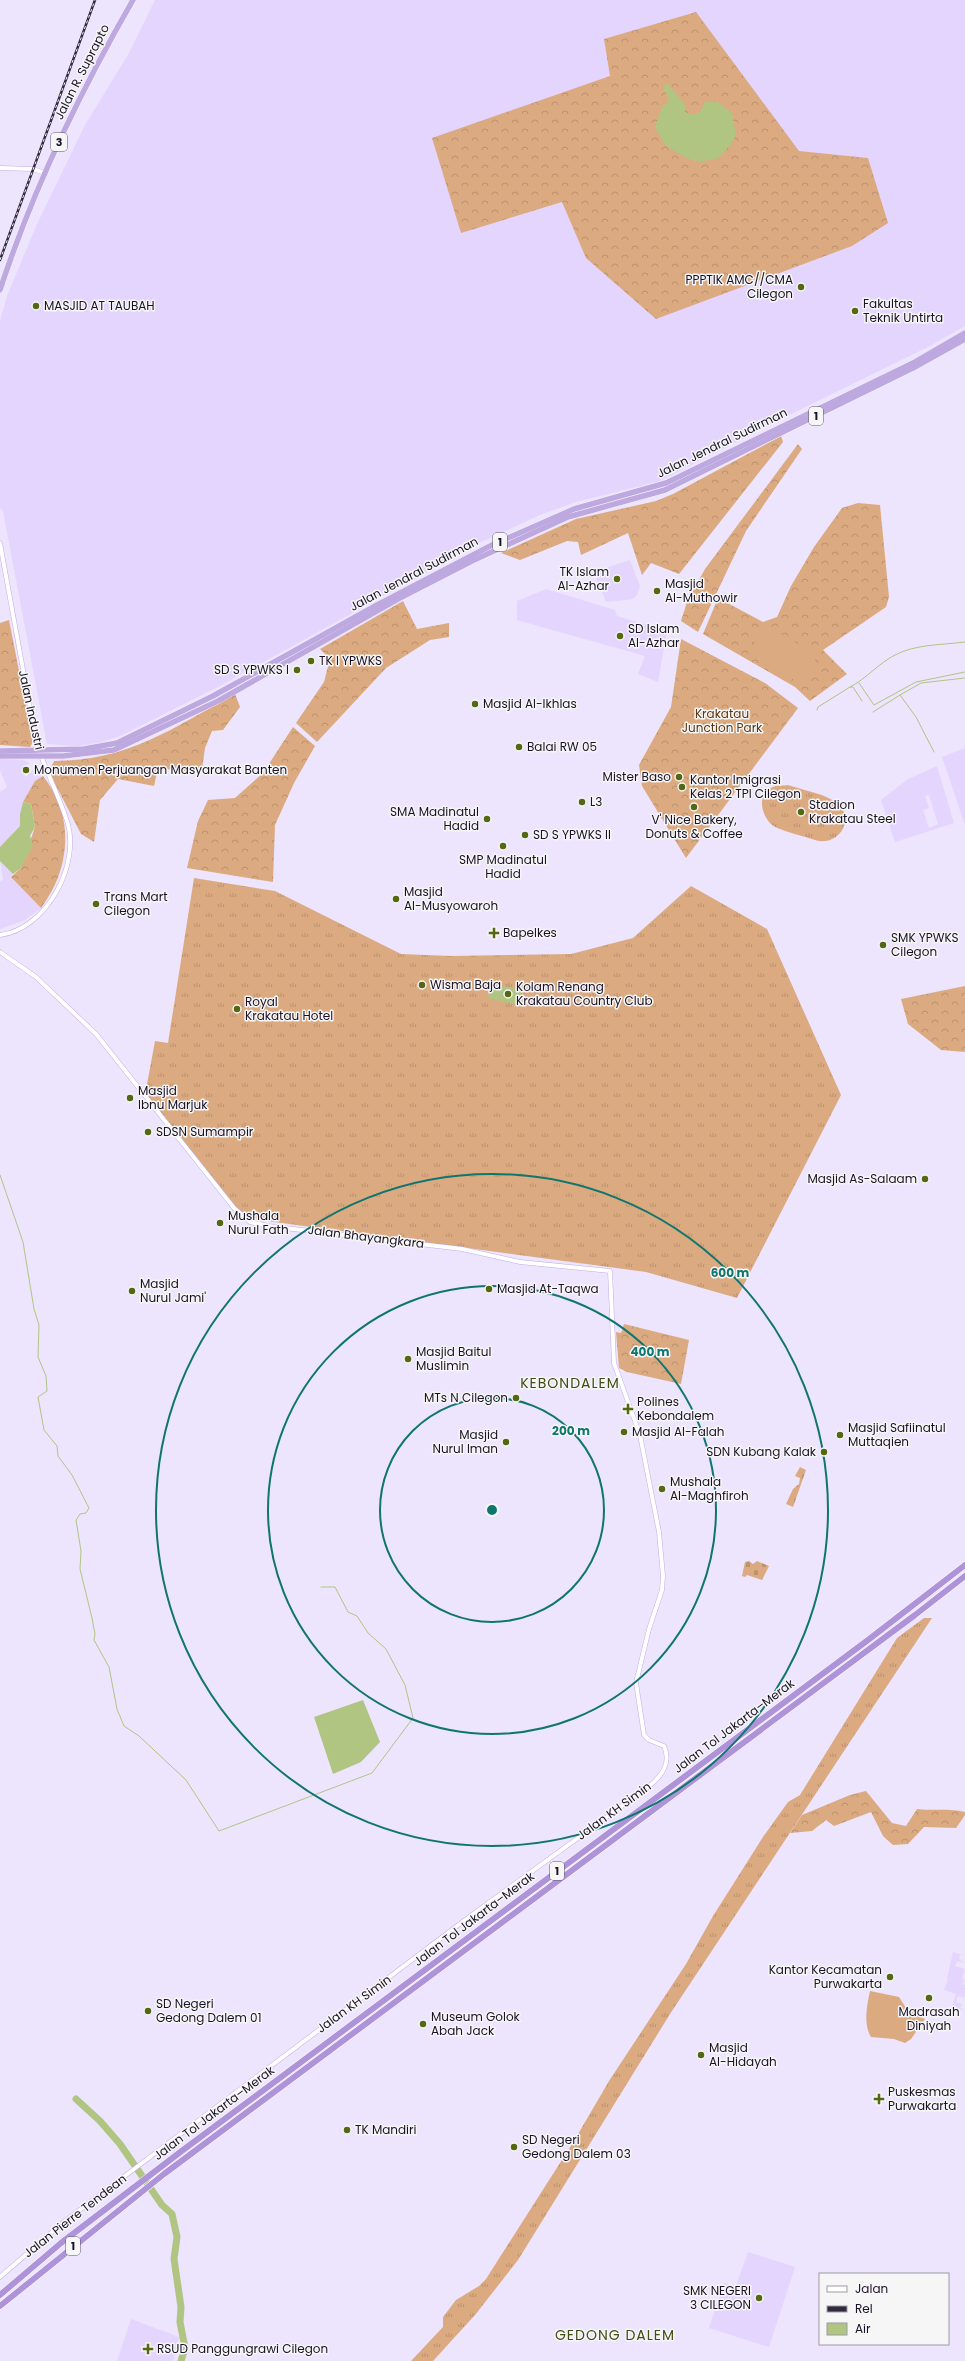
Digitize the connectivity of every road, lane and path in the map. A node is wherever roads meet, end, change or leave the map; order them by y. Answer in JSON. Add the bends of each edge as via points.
{"nodes":[{"id":1,"x":133,"y":0,"type":"edge"},
{"id":2,"x":0,"y":168,"type":"edge"},
{"id":3,"x":45,"y":173,"type":"junction"},
{"id":4,"x":0,"y":290,"type":"edge"},
{"id":5,"x":965,"y":333,"type":"edge"},
{"id":6,"x":965,"y":339,"type":"edge"},
{"id":7,"x":0,"y":543,"type":"edge"},
{"id":8,"x":0,"y":750,"type":"edge"},
{"id":9,"x":38,"y":750,"type":"junction"},
{"id":10,"x":0,"y":756,"type":"edge"},
{"id":11,"x":40,"y":757,"type":"junction"},
{"id":12,"x":0,"y":935,"type":"edge"},
{"id":13,"x":0,"y":952,"type":"edge"},
{"id":14,"x":610,"y":1271,"type":"joint"},
{"id":15,"x":965,"y":1565,"type":"edge"},
{"id":16,"x":965,"y":1576,"type":"edge"},
{"id":17,"x":143,"y":2163,"type":"joint"},
{"id":18,"x":0,"y":2277,"type":"edge"},
{"id":19,"x":0,"y":2295,"type":"edge"},
{"id":20,"x":0,"y":2306,"type":"edge"}],
"edges":[{"from":1,"to":3,"type":"highway","name":"Jalan R. Suprapto","number":"3","via":[[100,57]]},
{"from":2,"to":3,"type":"street","via":[[33,169]]},
{"from":3,"to":4,"type":"highway","name":"Jalan R. Suprapto","number":"3","via":[[14,246]]},
{"from":5,"to":9,"type":"highway","name":"Jalan Jendral Sudirman","number":"1","via":[[915,362],[666,483],[574,508],[492,545],[378,604],[213,696],[116,743],[91,749]]},
{"from":6,"to":11,"type":"highway","name":"Jalan Jendral Sudirman","number":"1","via":[[913,368],[665,490],[579,513],[538,530],[398,599],[218,700],[114,750]]},
{"from":7,"to":9,"type":"street","name":"Jalan Industri"},
{"from":8,"to":9,"type":"highway","name":"Jalan Jendral Sudirman","number":"1"},
{"from":9,"to":11,"type":"street","name":"Jalan Industri"},
{"from":10,"to":11,"type":"highway","name":"Jalan Jendral Sudirman","number":"1"},
{"from":11,"to":12,"type":"street","name":"Jalan Industri","via":[[67,821],[71,848],[64,872],[44,911],[20,929]]},
{"from":13,"to":14,"type":"street","name":"Jalan Bhayangkara","via":[[36,977],[96,1034],[237,1212],[250,1222],[462,1249],[520,1262]]},
{"from":14,"to":17,"type":"street","name":"Jalan KH Simin","via":[[614,1363],[640,1435],[661,1551],[662,1590],[649,1629],[635,1688],[646,1739],[664,1746],[666,1767],[648,1787],[465,1920]]},
{"from":15,"to":19,"type":"highway","name":"Jalan Tol Jakarta–Merak","number":"1","via":[[855,1650],[145,2178],[61,2243]]},
{"from":16,"to":20,"type":"highway","name":"Jalan Tol Jakarta–Merak","number":"1","via":[[146,2188]]},
{"from":17,"to":18,"type":"street","name":"Jalan Pierre Tendean","via":[[65,2221]]}]}
